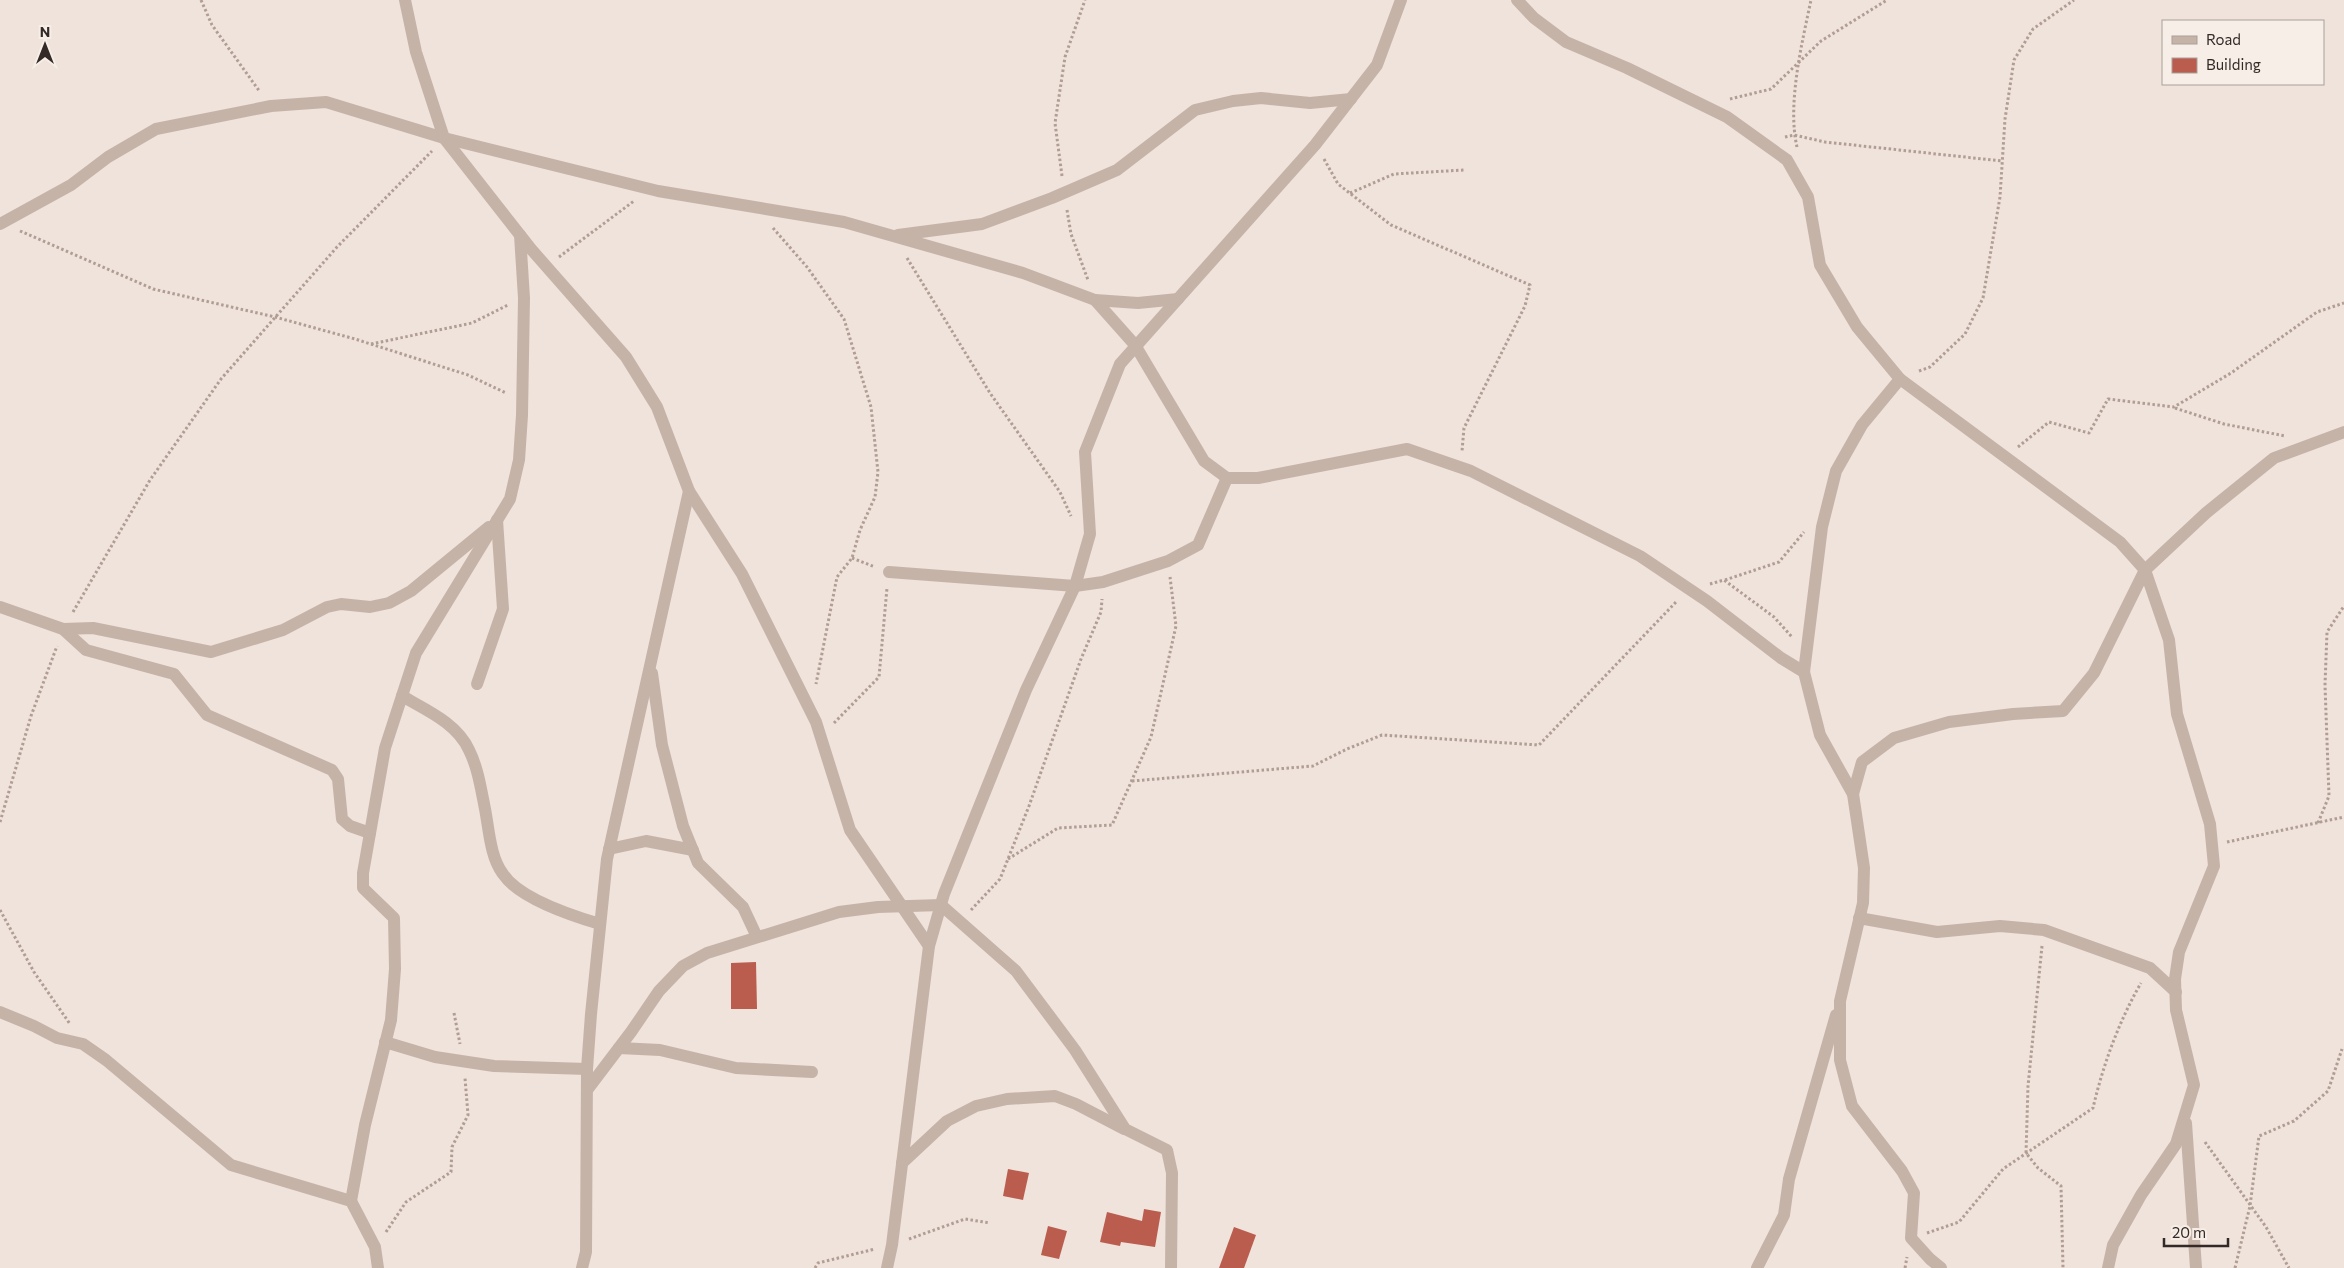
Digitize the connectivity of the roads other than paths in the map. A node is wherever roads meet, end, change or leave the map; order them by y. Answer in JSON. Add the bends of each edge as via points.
{"nodes":[{"id":1,"x":405,"y":0,"type":"edge"},
{"id":2,"x":1401,"y":0,"type":"edge"},
{"id":3,"x":1517,"y":0,"type":"edge"},
{"id":4,"x":1351,"y":99,"type":"junction"},
{"id":5,"x":444,"y":138,"type":"junction"},
{"id":6,"x":2,"y":224,"type":"edge"},
{"id":7,"x":520,"y":235,"type":"junction"},
{"id":8,"x":893,"y":235,"type":"junction"},
{"id":9,"x":1178,"y":298,"type":"junction"},
{"id":10,"x":1094,"y":300,"type":"junction"},
{"id":11,"x":1135,"y":345,"type":"junction"},
{"id":12,"x":1900,"y":379,"type":"junction"},
{"id":13,"x":2344,"y":432,"type":"edge"},
{"id":14,"x":1226,"y":478,"type":"junction"},
{"id":15,"x":688,"y":491,"type":"junction"},
{"id":16,"x":497,"y":520,"type":"junction"},
{"id":17,"x":2145,"y":570,"type":"junction"},
{"id":18,"x":889,"y":572,"type":"road end"},
{"id":19,"x":1076,"y":586,"type":"junction"},
{"id":20,"x":0,"y":607,"type":"edge"},
{"id":21,"x":63,"y":629,"type":"junction"},
{"id":22,"x":651,"y":664,"type":"junction"},
{"id":23,"x":1804,"y":672,"type":"junction"},
{"id":24,"x":476,"y":684,"type":"dead end"},
{"id":25,"x":402,"y":696,"type":"junction"},
{"id":26,"x":1853,"y":794,"type":"junction"},
{"id":27,"x":370,"y":833,"type":"junction"},
{"id":28,"x":609,"y":849,"type":"junction"},
{"id":29,"x":693,"y":850,"type":"junction"},
{"id":30,"x":903,"y":905,"type":"junction"},
{"id":31,"x":941,"y":905,"type":"junction"},
{"id":32,"x":1860,"y":918,"type":"junction"},
{"id":33,"x":600,"y":924,"type":"junction"},
{"id":34,"x":757,"y":937,"type":"junction"},
{"id":35,"x":929,"y":946,"type":"junction"},
{"id":36,"x":2176,"y":992,"type":"junction"},
{"id":37,"x":1840,"y":1001,"type":"junction"},
{"id":38,"x":0,"y":1012,"type":"edge"},
{"id":39,"x":385,"y":1042,"type":"junction"},
{"id":40,"x":620,"y":1048,"type":"junction"},
{"id":41,"x":588,"y":1069,"type":"junction"},
{"id":42,"x":812,"y":1072,"type":"dead end"},
{"id":43,"x":587,"y":1090,"type":"junction"},
{"id":44,"x":2185,"y":1116,"type":"junction"},
{"id":45,"x":1125,"y":1129,"type":"junction"},
{"id":46,"x":902,"y":1162,"type":"junction"},
{"id":47,"x":351,"y":1201,"type":"junction"},
{"id":48,"x":378,"y":1268,"type":"edge"},
{"id":49,"x":582,"y":1268,"type":"edge"},
{"id":50,"x":887,"y":1268,"type":"edge"},
{"id":51,"x":1171,"y":1268,"type":"edge"},
{"id":52,"x":1758,"y":1268,"type":"edge"},
{"id":53,"x":1942,"y":1268,"type":"edge"},
{"id":54,"x":2108,"y":1268,"type":"edge"},
{"id":55,"x":2196,"y":1268,"type":"edge"}],
"edges":[{"from":1,"to":5,"type":"street","via":[[416,52]]},
{"from":2,"to":4,"type":"street","via":[[1377,65]]},
{"from":3,"to":12,"type":"street","via":[[1534,18],[1566,42],[1727,117],[1787,160],[1808,197],[1820,265],[1857,327]]},
{"from":4,"to":8,"type":"street","via":[[1310,104],[1261,98],[1194,110],[1117,170],[982,224]]},
{"from":4,"to":9,"type":"street","via":[[1315,145]]},
{"from":5,"to":6,"type":"street","via":[[326,102],[271,106],[156,129],[71,185]]},
{"from":5,"to":7,"type":"street"},
{"from":5,"to":8,"type":"street","via":[[658,191],[844,222]]},
{"from":7,"to":15,"type":"street","via":[[626,357],[657,407]]},
{"from":7,"to":16,"type":"street","via":[[524,298],[519,460],[510,499]]},
{"from":8,"to":10,"type":"street","via":[[1023,274]]},
{"from":9,"to":10,"type":"street","via":[[1138,304]]},
{"from":9,"to":11,"type":"street"},
{"from":10,"to":11,"type":"street"},
{"from":11,"to":14,"type":"street","via":[[1204,461]]},
{"from":11,"to":19,"type":"street","via":[[1120,364],[1085,452],[1090,534]]},
{"from":12,"to":17,"type":"street","via":[[2120,542]]},
{"from":12,"to":23,"type":"street","via":[[1862,425],[1836,471],[1822,527]]},
{"from":13,"to":17,"type":"street","via":[[2274,458],[2206,513]]},
{"from":14,"to":19,"type":"street","via":[[1198,545],[1168,561],[1103,582]]},
{"from":14,"to":23,"type":"street","via":[[1258,478],[1407,449],[1461,468],[1640,556]]},
{"from":15,"to":22,"type":"street"},
{"from":15,"to":30,"type":"street","via":[[742,574],[810,711],[850,830]]},
{"from":16,"to":21,"type":"street","via":[[410,591],[389,603],[370,607],[342,604],[327,607],[283,630],[211,652],[93,628]]},
{"from":16,"to":24,"type":"street","via":[[503,608]]},
{"from":16,"to":25,"type":"street","via":[[416,653]]},
{"from":17,"to":26,"type":"street","via":[[2094,673],[2063,712],[1949,722],[1894,738],[1862,762]]},
{"from":17,"to":36,"type":"street","via":[[2169,640],[2177,714],[2210,824],[2214,866],[2179,952]]},
{"from":18,"to":19,"type":"street"},
{"from":19,"to":31,"type":"street","via":[[1026,690]]},
{"from":20,"to":21,"type":"street"},
{"from":21,"to":27,"type":"street","via":[[86,650],[174,674],[207,715],[332,770],[338,779],[342,819],[350,826]]},
{"from":22,"to":28,"type":"street"},
{"from":22,"to":29,"type":"street","via":[[662,745],[683,826]]},
{"from":23,"to":26,"type":"street","via":[[1820,735]]},
{"from":25,"to":27,"type":"street","via":[[385,748]]},
{"from":25,"to":33,"type":"street","via":[[449,724],[469,749],[494,853],[503,875],[560,912]]},
{"from":26,"to":32,"type":"street","via":[[1864,868]]},
{"from":27,"to":39,"type":"street","via":[[363,888],[394,918],[395,968],[391,1020]]},
{"from":28,"to":29,"type":"street","via":[[646,841]]},
{"from":28,"to":33,"type":"street"},
{"from":29,"to":34,"type":"street","via":[[698,864],[743,907]]},
{"from":30,"to":31,"type":"street"},
{"from":30,"to":34,"type":"street","via":[[839,912]]},
{"from":30,"to":35,"type":"street"},
{"from":31,"to":35,"type":"street"},
{"from":31,"to":45,"type":"street","via":[[1016,971],[1075,1050]]},
{"from":32,"to":36,"type":"street","via":[[1937,932],[2000,926],[2044,930],[2150,968]]},
{"from":32,"to":37,"type":"street"},
{"from":33,"to":41,"type":"street"},
{"from":34,"to":40,"type":"street","via":[[707,953],[683,966],[659,992]]},
{"from":35,"to":46,"type":"street"},
{"from":36,"to":44,"type":"street","via":[[2176,1010],[2194,1085]]},
{"from":37,"to":52,"type":"street","via":[[1789,1179],[1784,1215]]},
{"from":37,"to":53,"type":"street","via":[[1840,1060],[1852,1106],[1902,1171],[1914,1193],[1911,1238]]},
{"from":38,"to":47,"type":"street","via":[[57,1038],[84,1044],[230,1165]]},
{"from":39,"to":41,"type":"street","via":[[435,1057],[494,1066]]},
{"from":39,"to":47,"type":"street"},
{"from":40,"to":42,"type":"street","via":[[660,1050],[736,1068]]},
{"from":40,"to":43,"type":"street"},
{"from":41,"to":43,"type":"street"},
{"from":43,"to":49,"type":"street","via":[[586,1252]]},
{"from":44,"to":54,"type":"street","via":[[2176,1144],[2141,1195],[2113,1245]]},
{"from":44,"to":55,"type":"street"},
{"from":45,"to":46,"type":"street","via":[[1055,1096],[1007,1099],[976,1106],[947,1121]]},
{"from":45,"to":51,"type":"street","via":[[1167,1150],[1172,1174]]},
{"from":46,"to":50,"type":"street"},
{"from":47,"to":48,"type":"street","via":[[376,1247]]}]}
